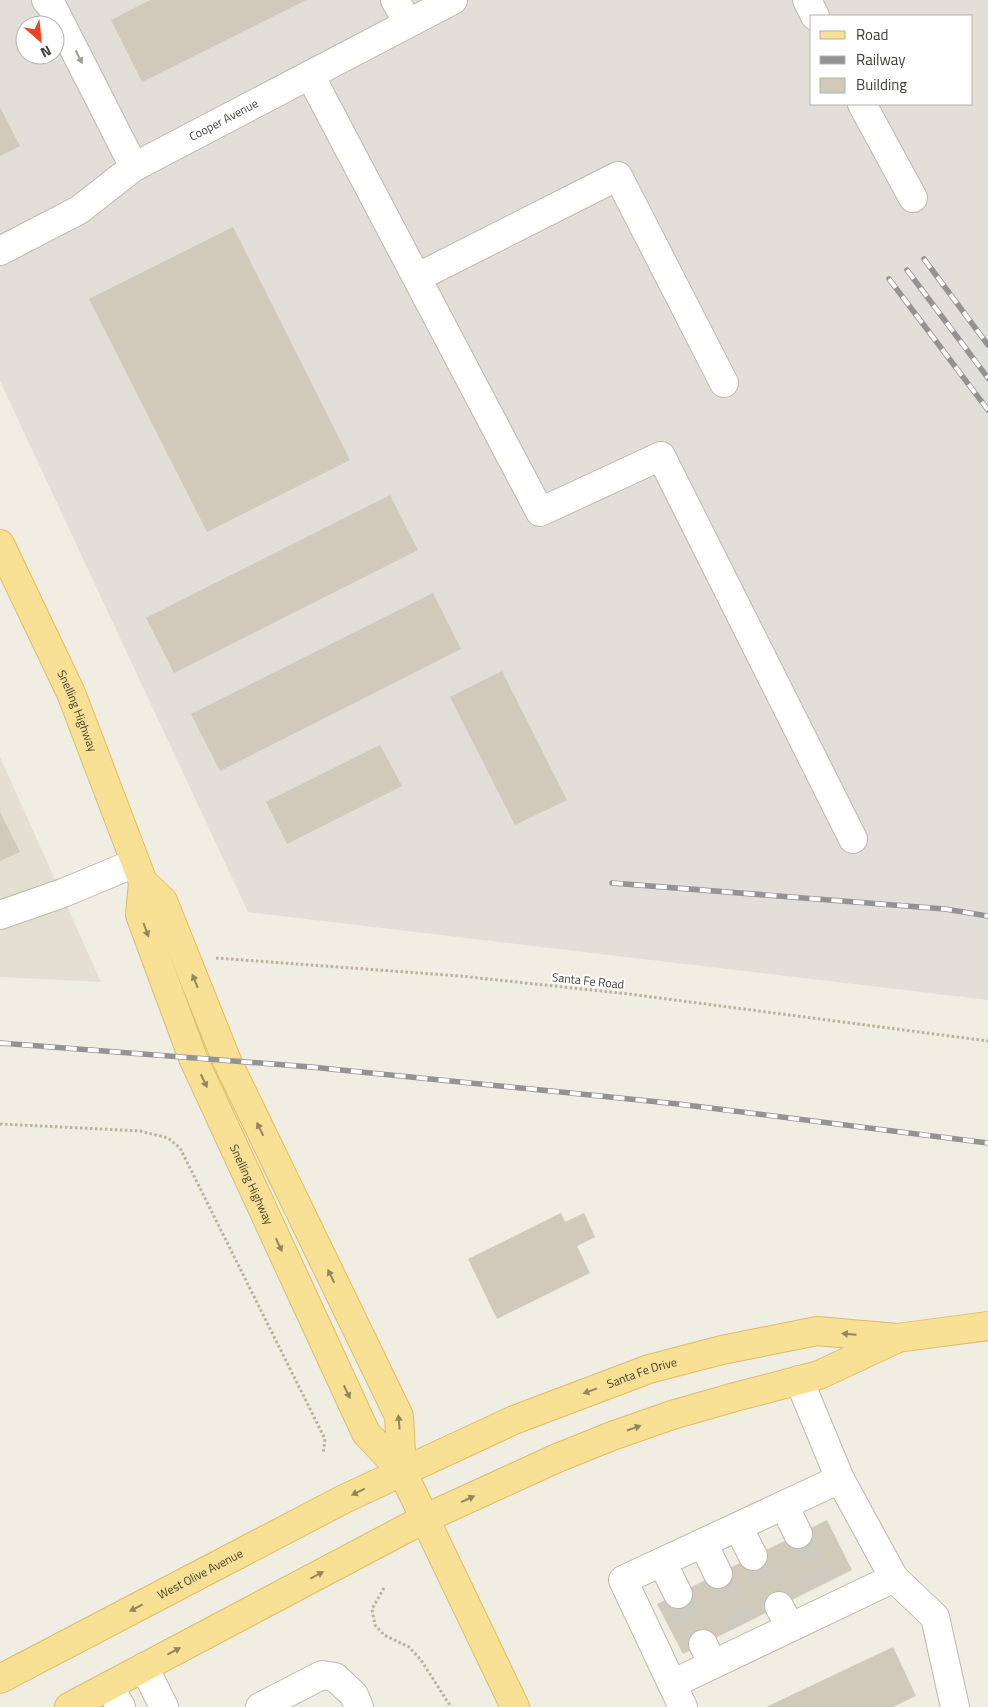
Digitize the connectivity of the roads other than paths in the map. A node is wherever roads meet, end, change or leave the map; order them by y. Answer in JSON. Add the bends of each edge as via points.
{"nodes":[{"id":1,"x":46,"y":0,"type":"edge"},
{"id":2,"x":395,"y":0,"type":"edge"},
{"id":3,"x":453,"y":0,"type":"edge"},
{"id":4,"x":807,"y":0,"type":"edge"},
{"id":5,"x":814,"y":15,"type":"edge"},
{"id":6,"x":408,"y":23,"type":"junction"},
{"id":7,"x":310,"y":75,"type":"junction"},
{"id":8,"x":863,"y":105,"type":"edge"},
{"id":9,"x":134,"y":167,"type":"junction"},
{"id":10,"x":912,"y":198,"type":"dead end"},
{"id":11,"x":0,"y":251,"type":"edge"},
{"id":12,"x":418,"y":277,"type":"junction"},
{"id":13,"x":724,"y":383,"type":"dead end"},
{"id":14,"x":0,"y":544,"type":"edge"},
{"id":15,"x":853,"y":839,"type":"dead end"},
{"id":16,"x":139,"y":872,"type":"junction"},
{"id":17,"x":0,"y":915,"type":"edge"},
{"id":18,"x":988,"y":1326,"type":"edge"},
{"id":19,"x":897,"y":1338,"type":"junction"},
{"id":20,"x":799,"y":1380,"type":"junction"},
{"id":21,"x":402,"y":1471,"type":"junction"},
{"id":22,"x":840,"y":1479,"type":"junction"},
{"id":23,"x":784,"y":1506,"type":"junction"},
{"id":24,"x":424,"y":1519,"type":"junction"},
{"id":25,"x":738,"y":1527,"type":"junction"},
{"id":26,"x":798,"y":1534,"type":"tunnel mouth"},
{"id":27,"x":703,"y":1543,"type":"junction"},
{"id":28,"x":753,"y":1556,"type":"tunnel mouth"},
{"id":29,"x":662,"y":1562,"type":"junction"},
{"id":30,"x":718,"y":1574,"type":"tunnel mouth"},
{"id":31,"x":894,"y":1578,"type":"junction"},
{"id":32,"x":678,"y":1594,"type":"tunnel mouth"},
{"id":33,"x":144,"y":1667,"type":"junction"},
{"id":34,"x":0,"y":1679,"type":"edge"},
{"id":35,"x":115,"y":1696,"type":"edge"},
{"id":36,"x":677,"y":1696,"type":"edge"},
{"id":37,"x":69,"y":1707,"type":"edge"},
{"id":38,"x":164,"y":1707,"type":"edge"},
{"id":39,"x":260,"y":1707,"type":"edge"},
{"id":40,"x":359,"y":1707,"type":"edge"},
{"id":41,"x":515,"y":1707,"type":"edge"},
{"id":42,"x":955,"y":1707,"type":"edge"}],
"edges":[{"from":1,"to":9,"type":"street","one_way":true},
{"from":2,"to":6,"type":"street"},
{"from":3,"to":6,"type":"street","name":"Cooper Avenue"},
{"from":4,"to":5,"type":"street"},
{"from":6,"to":7,"type":"street","name":"Cooper Avenue"},
{"from":7,"to":9,"type":"street","name":"Cooper Avenue"},
{"from":7,"to":12,"type":"street"},
{"from":8,"to":10,"type":"street"},
{"from":9,"to":11,"type":"street","name":"Cooper Avenue","via":[[80,210]]},
{"from":12,"to":13,"type":"street","via":[[618,176]]},
{"from":12,"to":15,"type":"street","via":[[540,512],[661,456]]},
{"from":14,"to":16,"type":"main road","name":"Snelling Highway","via":[[70,693]]},
{"from":16,"to":17,"type":"street"},
{"from":21,"to":16,"type":"main road","name":"Snelling Highway","one_way":true,"via":[[399,1416],[226,1061],[163,901]]},
{"from":16,"to":21,"type":"main road","name":"Snelling Highway","one_way":true,"via":[[140,915],[194,1058],[366,1433]]},
{"from":18,"to":19,"type":"main road","name":"Santa Fe Drive"},
{"from":19,"to":20,"type":"main road","name":"Santa Fe Drive","via":[[819,1375]]},
{"from":19,"to":21,"type":"main road","name":"Santa Fe Drive","one_way":true,"via":[[817,1331],[658,1367],[514,1420]]},
{"from":20,"to":22,"type":"street"},
{"from":24,"to":20,"type":"main road","name":"Santa Fe Drive","one_way":true,"via":[[612,1436],[672,1415]]},
{"from":21,"to":24,"type":"main road","name":"Snelling Highway"},
{"from":21,"to":34,"type":"main road","name":"West Olive Avenue","one_way":true},
{"from":22,"to":23,"type":"street"},
{"from":22,"to":31,"type":"street"},
{"from":23,"to":25,"type":"street"},
{"from":23,"to":26,"type":"street"},
{"from":33,"to":24,"type":"main road","one_way":true},
{"from":24,"to":41,"type":"main road","name":"Snelling Highway"},
{"from":25,"to":27,"type":"street"},
{"from":25,"to":28,"type":"street"},
{"from":27,"to":29,"type":"street"},
{"from":27,"to":30,"type":"street"},
{"from":29,"to":32,"type":"street"},
{"from":29,"to":36,"type":"street","via":[[623,1580]]},
{"from":31,"to":36,"type":"street","via":[[829,1595],[708,1654]]},
{"from":31,"to":42,"type":"street","via":[[935,1617]]},
{"from":33,"to":35,"type":"main road"},
{"from":33,"to":38,"type":"street"},
{"from":35,"to":37,"type":"main road"},
{"from":39,"to":40,"type":"street","via":[[322,1675],[335,1677],[354,1695]]}]}
